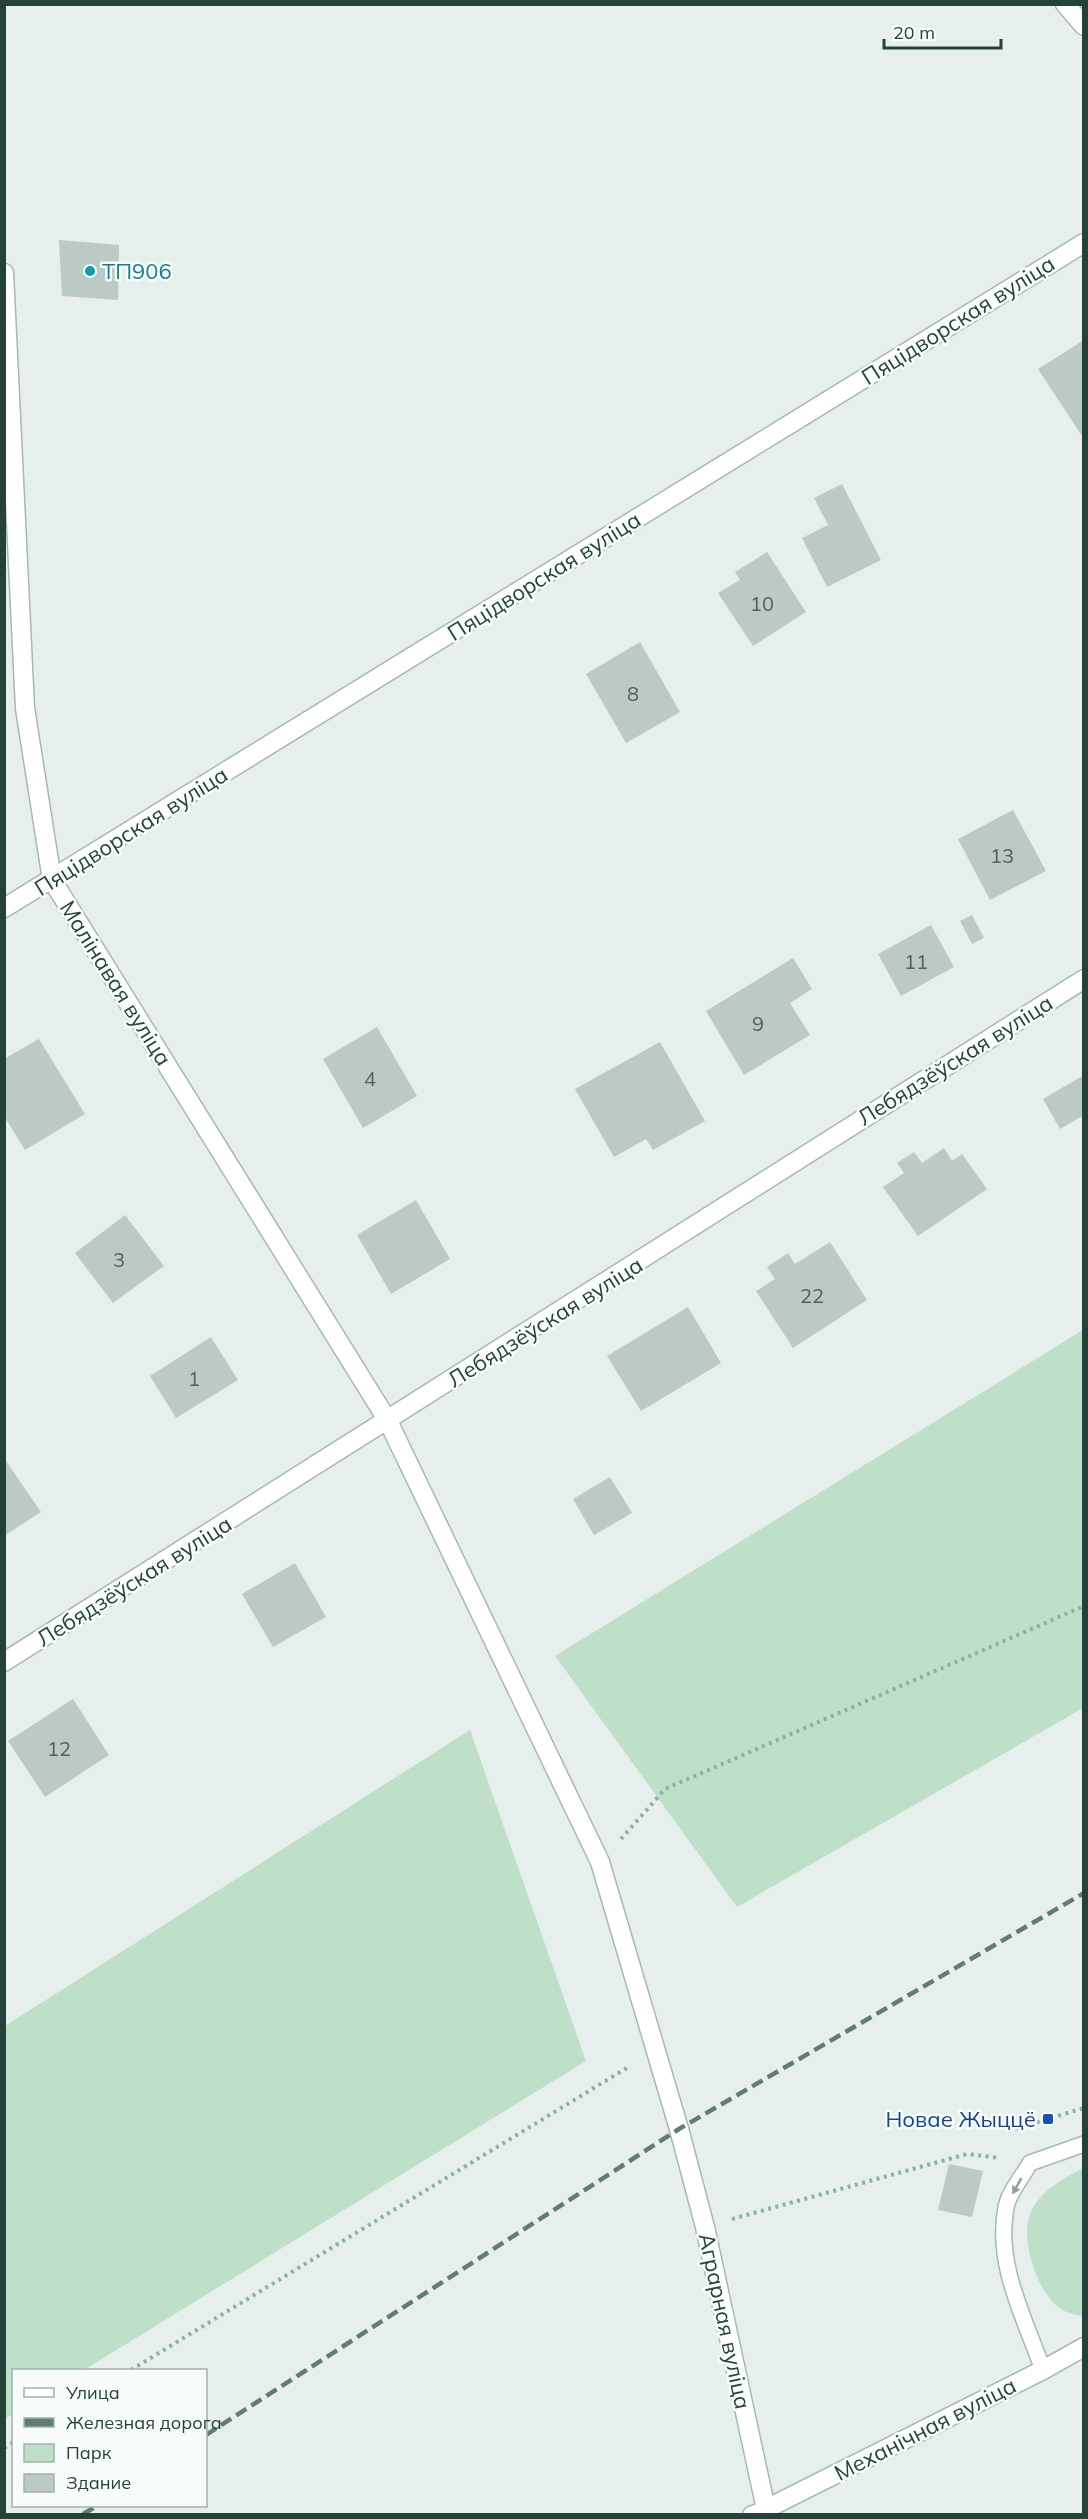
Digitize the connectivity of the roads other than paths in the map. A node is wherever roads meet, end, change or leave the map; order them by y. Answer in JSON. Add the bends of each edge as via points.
{"nodes":[{"id":1,"x":1065,"y":4,"type":"edge"},
{"id":2,"x":1083,"y":26,"type":"edge"},
{"id":3,"x":1083,"y":243,"type":"edge"},
{"id":4,"x":4,"y":273,"type":"edge"},
{"id":5,"x":52,"y":880,"type":"junction"},
{"id":6,"x":4,"y":908,"type":"edge"},
{"id":7,"x":1083,"y":979,"type":"edge"},
{"id":8,"x":388,"y":1421,"type":"junction"},
{"id":9,"x":4,"y":1662,"type":"edge"},
{"id":10,"x":600,"y":1862,"type":"joint"},
{"id":11,"x":1083,"y":2144,"type":"edge"},
{"id":12,"x":1083,"y":2347,"type":"edge"},
{"id":13,"x":1043,"y":2370,"type":"junction"},
{"id":14,"x":761,"y":2513,"type":"edge"}],
"edges":[{"from":1,"to":2,"type":"street"},
{"from":3,"to":5,"type":"street","name":"Пяцідворская вуліца"},
{"from":4,"to":5,"type":"street","name":"Малінавая вуліца","via":[[25,708]]},
{"from":5,"to":6,"type":"street","name":"Пяцідворская вуліца"},
{"from":5,"to":8,"type":"street","name":"Малінавая вуліца"},
{"from":7,"to":8,"type":"street","name":"Лебядзёўская вуліца"},
{"from":8,"to":9,"type":"street","name":"Лебядзёўская вуліца"},
{"from":8,"to":10,"type":"street","name":"Малінавая вуліца"},
{"from":10,"to":14,"type":"street","name":"Аграрная вуліца","via":[[705,2227]]},
{"from":11,"to":13,"type":"lane","one_way":true,"via":[[1030,2163],[1006,2206],[1004,2245],[1011,2288]]},
{"from":12,"to":13,"type":"street","name":"Механічная вуліца"},
{"from":13,"to":14,"type":"street","name":"Механічная вуліца"}]}
